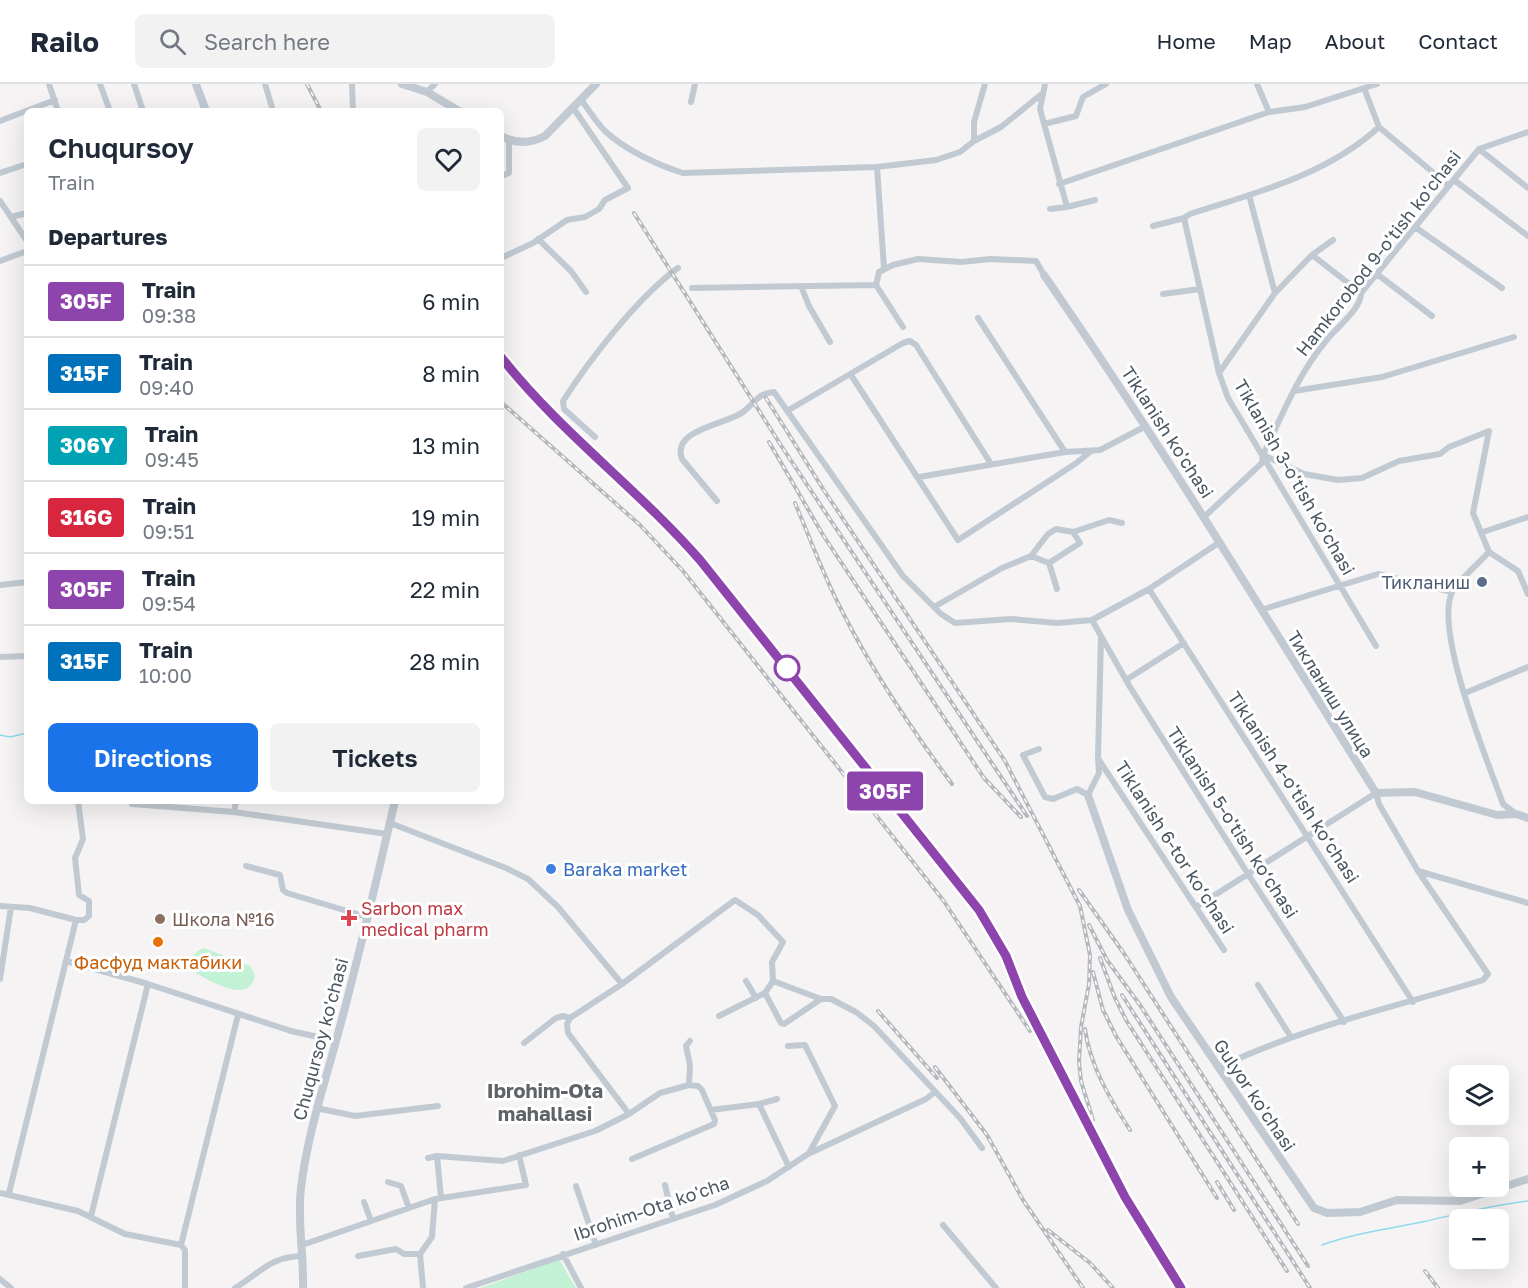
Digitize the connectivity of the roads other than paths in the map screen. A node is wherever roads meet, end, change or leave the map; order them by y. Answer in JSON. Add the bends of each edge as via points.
{"nodes":[{"id":1,"x":49,"y":84,"type":"edge"},
{"id":2,"x":100,"y":84,"type":"edge"},
{"id":3,"x":134,"y":84,"type":"edge"},
{"id":4,"x":196,"y":84,"type":"edge"},
{"id":5,"x":265,"y":84,"type":"edge"},
{"id":6,"x":352,"y":84,"type":"edge"},
{"id":7,"x":402,"y":84,"type":"edge"},
{"id":8,"x":435,"y":84,"type":"edge"},
{"id":9,"x":596,"y":84,"type":"edge"},
{"id":10,"x":695,"y":84,"type":"edge"},
{"id":11,"x":985,"y":84,"type":"edge"},
{"id":12,"x":1045,"y":84,"type":"edge"},
{"id":13,"x":1107,"y":84,"type":"edge"},
{"id":14,"x":1257,"y":84,"type":"edge"},
{"id":15,"x":1377,"y":84,"type":"edge"},
{"id":16,"x":1364,"y":88,"type":"junction"},
{"id":17,"x":427,"y":92,"type":"junction"},
{"id":18,"x":1043,"y":93,"type":"junction"},
{"id":19,"x":55,"y":100,"type":"junction"},
{"id":20,"x":582,"y":101,"type":"junction"},
{"id":21,"x":691,"y":102,"type":"dead end"},
{"id":22,"x":34,"y":108,"type":"edge"},
{"id":23,"x":57,"y":108,"type":"edge"},
{"id":24,"x":109,"y":108,"type":"edge"},
{"id":25,"x":142,"y":108,"type":"edge"},
{"id":26,"x":205,"y":108,"type":"edge"},
{"id":27,"x":272,"y":108,"type":"edge"},
{"id":28,"x":353,"y":108,"type":"edge"},
{"id":29,"x":454,"y":108,"type":"edge"},
{"id":30,"x":574,"y":109,"type":"junction"},
{"id":31,"x":24,"y":112,"type":"edge"},
{"id":32,"x":1269,"y":112,"type":"junction"},
{"id":33,"x":0,"y":121,"type":"edge"},
{"id":34,"x":1044,"y":124,"type":"junction"},
{"id":35,"x":1379,"y":127,"type":"junction"},
{"id":36,"x":1528,"y":132,"type":"edge"},
{"id":37,"x":504,"y":138,"type":"edge"},
{"id":38,"x":509,"y":141,"type":"junction"},
{"id":39,"x":974,"y":141,"type":"junction"},
{"id":40,"x":1479,"y":149,"type":"junction"},
{"id":41,"x":24,"y":165,"type":"edge"},
{"id":42,"x":877,"y":167,"type":"junction"},
{"id":43,"x":0,"y":173,"type":"edge"},
{"id":44,"x":504,"y":175,"type":"edge"},
{"id":45,"x":1454,"y":180,"type":"junction"},
{"id":46,"x":1059,"y":184,"type":"junction"},
{"id":47,"x":1449,"y":186,"type":"junction"},
{"id":48,"x":1528,"y":188,"type":"edge"},
{"id":49,"x":1249,"y":195,"type":"junction"},
{"id":50,"x":1095,"y":200,"type":"dead end"},
{"id":51,"x":0,"y":201,"type":"edge"},
{"id":52,"x":1066,"y":207,"type":"junction"},
{"id":53,"x":1050,"y":209,"type":"dead end"},
{"id":54,"x":24,"y":214,"type":"edge"},
{"id":55,"x":11,"y":217,"type":"junction"},
{"id":56,"x":1184,"y":218,"type":"junction"},
{"id":57,"x":1153,"y":226,"type":"dead end"},
{"id":58,"x":1416,"y":227,"type":"junction"},
{"id":59,"x":1528,"y":236,"type":"edge"},
{"id":60,"x":24,"y":237,"type":"edge"},
{"id":61,"x":538,"y":239,"type":"junction"},
{"id":62,"x":1333,"y":240,"type":"dead end"},
{"id":63,"x":24,"y":251,"type":"edge"},
{"id":64,"x":1312,"y":255,"type":"junction"},
{"id":65,"x":504,"y":256,"type":"edge"},
{"id":66,"x":0,"y":261,"type":"edge"},
{"id":67,"x":678,"y":268,"type":"dead end"},
{"id":68,"x":884,"y":268,"type":"junction"},
{"id":69,"x":1377,"y":274,"type":"junction"},
{"id":70,"x":1044,"y":275,"type":"joint"},
{"id":71,"x":876,"y":285,"type":"junction"},
{"id":72,"x":801,"y":286,"type":"junction"},
{"id":73,"x":692,"y":288,"type":"dead end"},
{"id":74,"x":1502,"y":288,"type":"dead end"},
{"id":75,"x":1200,"y":289,"type":"junction"},
{"id":76,"x":586,"y":292,"type":"dead end"},
{"id":77,"x":1275,"y":293,"type":"junction"},
{"id":78,"x":1361,"y":293,"type":"junction"},
{"id":79,"x":1163,"y":294,"type":"dead end"},
{"id":80,"x":1432,"y":316,"type":"dead end"},
{"id":81,"x":978,"y":318,"type":"dead end"},
{"id":82,"x":903,"y":327,"type":"dead end"},
{"id":83,"x":1514,"y":337,"type":"dead end"},
{"id":84,"x":830,"y":342,"type":"dead end"},
{"id":85,"x":1219,"y":373,"type":"junction"},
{"id":86,"x":851,"y":375,"type":"junction"},
{"id":87,"x":1294,"y":392,"type":"junction"},
{"id":88,"x":787,"y":411,"type":"junction"},
{"id":89,"x":1146,"y":426,"type":"junction"},
{"id":90,"x":595,"y":437,"type":"dead end"},
{"id":91,"x":1065,"y":452,"type":"junction"},
{"id":92,"x":1090,"y":452,"type":"junction"},
{"id":93,"x":1263,"y":455,"type":"junction"},
{"id":94,"x":990,"y":464,"type":"junction"},
{"id":95,"x":919,"y":477,"type":"junction"},
{"id":96,"x":717,"y":501,"type":"dead end"},
{"id":97,"x":1204,"y":517,"type":"junction"},
{"id":98,"x":1528,"y":518,"type":"edge"},
{"id":99,"x":1122,"y":523,"type":"dead end"},
{"id":100,"x":1072,"y":532,"type":"junction"},
{"id":101,"x":1483,"y":532,"type":"junction"},
{"id":102,"x":1220,"y":542,"type":"junction"},
{"id":103,"x":1490,"y":552,"type":"junction"},
{"id":104,"x":1031,"y":556,"type":"junction"},
{"id":105,"x":1048,"y":563,"type":"junction"},
{"id":106,"x":24,"y":582,"type":"edge"},
{"id":107,"x":1340,"y":584,"type":"junction"},
{"id":108,"x":0,"y":585,"type":"edge"},
{"id":109,"x":1057,"y":588,"type":"dead end"},
{"id":110,"x":1149,"y":589,"type":"junction"},
{"id":111,"x":1452,"y":592,"type":"junction"},
{"id":112,"x":1528,"y":594,"type":"edge"},
{"id":113,"x":931,"y":605,"type":"junction"},
{"id":114,"x":1261,"y":610,"type":"junction"},
{"id":115,"x":1092,"y":620,"type":"junction"},
{"id":116,"x":1101,"y":636,"type":"junction"},
{"id":117,"x":1184,"y":643,"type":"junction"},
{"id":118,"x":1376,"y":646,"type":"dead end"},
{"id":119,"x":24,"y":656,"type":"edge"},
{"id":120,"x":0,"y":657,"type":"edge"},
{"id":121,"x":1528,"y":667,"type":"edge"},
{"id":122,"x":1126,"y":680,"type":"junction"},
{"id":123,"x":1465,"y":693,"type":"junction"},
{"id":124,"x":1039,"y":749,"type":"dead end"},
{"id":125,"x":1098,"y":757,"type":"junction"},
{"id":126,"x":1376,"y":793,"type":"junction"},
{"id":127,"x":1088,"y":795,"type":"junction"},
{"id":128,"x":78,"y":804,"type":"edge"},
{"id":129,"x":132,"y":804,"type":"dead end"},
{"id":130,"x":235,"y":804,"type":"edge"},
{"id":131,"x":394,"y":804,"type":"edge"},
{"id":132,"x":234,"y":812,"type":"junction"},
{"id":133,"x":1516,"y":814,"type":"junction"},
{"id":134,"x":1528,"y":818,"type":"edge"},
{"id":135,"x":390,"y":823,"type":"junction"},
{"id":136,"x":387,"y":834,"type":"junction"},
{"id":137,"x":1308,"y":836,"type":"junction"},
{"id":138,"x":246,"y":866,"type":"dead end"},
{"id":139,"x":1418,"y":871,"type":"junction"},
{"id":140,"x":1248,"y":874,"type":"junction"},
{"id":141,"x":1528,"y":903,"type":"edge"},
{"id":142,"x":0,"y":906,"type":"edge"},
{"id":143,"x":11,"y":907,"type":"junction"},
{"id":144,"x":1196,"y":907,"type":"junction"},
{"id":145,"x":367,"y":917,"type":"junction"},
{"id":146,"x":76,"y":920,"type":"junction"},
{"id":147,"x":1224,"y":950,"type":"dead end"},
{"id":148,"x":66,"y":961,"type":"junction"},
{"id":149,"x":0,"y":979,"type":"edge"},
{"id":150,"x":746,"y":981,"type":"dead end"},
{"id":151,"x":773,"y":981,"type":"junction"},
{"id":152,"x":148,"y":984,"type":"junction"},
{"id":153,"x":622,"y":984,"type":"junction"},
{"id":154,"x":1258,"y":985,"type":"dead end"},
{"id":155,"x":765,"y":993,"type":"junction"},
{"id":156,"x":756,"y":998,"type":"junction"},
{"id":157,"x":821,"y":999,"type":"junction"},
{"id":158,"x":1413,"y":1002,"type":"junction"},
{"id":159,"x":238,"y":1015,"type":"junction"},
{"id":160,"x":719,"y":1016,"type":"dead end"},
{"id":161,"x":570,"y":1018,"type":"junction"},
{"id":162,"x":1344,"y":1022,"type":"junction"},
{"id":163,"x":1291,"y":1037,"type":"junction"},
{"id":164,"x":336,"y":1041,"type":"junction"},
{"id":165,"x":690,"y":1041,"type":"dead end"},
{"id":166,"x":524,"y":1043,"type":"dead end"},
{"id":167,"x":788,"y":1046,"type":"dead end"},
{"id":168,"x":1218,"y":1068,"type":"junction"},
{"id":169,"x":689,"y":1085,"type":"junction"},
{"id":170,"x":935,"y":1092,"type":"junction"},
{"id":171,"x":777,"y":1099,"type":"dead end"},
{"id":172,"x":759,"y":1104,"type":"junction"},
{"id":173,"x":438,"y":1107,"type":"dead end"},
{"id":174,"x":316,"y":1108,"type":"junction"},
{"id":175,"x":711,"y":1110,"type":"junction"},
{"id":176,"x":629,"y":1114,"type":"junction"},
{"id":177,"x":982,"y":1148,"type":"dead end"},
{"id":178,"x":808,"y":1154,"type":"junction"},
{"id":179,"x":519,"y":1155,"type":"junction"},
{"id":180,"x":437,"y":1156,"type":"junction"},
{"id":181,"x":428,"y":1158,"type":"dead end"},
{"id":182,"x":632,"y":1159,"type":"dead end"},
{"id":183,"x":789,"y":1167,"type":"junction"},
{"id":184,"x":1528,"y":1179,"type":"edge"},
{"id":185,"x":388,"y":1182,"type":"dead end"},
{"id":186,"x":665,"y":1185,"type":"dead end"},
{"id":187,"x":576,"y":1186,"type":"dead end"},
{"id":188,"x":0,"y":1193,"type":"edge"},
{"id":189,"x":9,"y":1193,"type":"junction"},
{"id":190,"x":438,"y":1198,"type":"junction"},
{"id":191,"x":364,"y":1202,"type":"dead end"},
{"id":192,"x":409,"y":1208,"type":"junction"},
{"id":193,"x":91,"y":1216,"type":"junction"},
{"id":194,"x":673,"y":1219,"type":"junction"},
{"id":195,"x":371,"y":1221,"type":"junction"},
{"id":196,"x":943,"y":1225,"type":"dead end"},
{"id":197,"x":181,"y":1245,"type":"junction"},
{"id":198,"x":302,"y":1245,"type":"junction"},
{"id":199,"x":596,"y":1245,"type":"junction"},
{"id":200,"x":420,"y":1254,"type":"junction"},
{"id":201,"x":563,"y":1254,"type":"junction"},
{"id":202,"x":303,"y":1256,"type":"junction"},
{"id":203,"x":358,"y":1256,"type":"dead end"},
{"id":204,"x":1,"y":1282,"type":"edge"},
{"id":205,"x":11,"y":1288,"type":"edge"},
{"id":206,"x":185,"y":1288,"type":"edge"},
{"id":207,"x":236,"y":1288,"type":"edge"},
{"id":208,"x":303,"y":1288,"type":"edge"},
{"id":209,"x":423,"y":1288,"type":"edge"},
{"id":210,"x":466,"y":1288,"type":"edge"},
{"id":211,"x":581,"y":1288,"type":"edge"},
{"id":212,"x":996,"y":1288,"type":"edge"}],
"edges":[{"from":1,"to":19,"type":"street"},
{"from":2,"to":24,"type":"street"},
{"from":3,"to":25,"type":"street"},
{"from":4,"to":26,"type":"street"},
{"from":5,"to":27,"type":"street"},
{"from":6,"to":28,"type":"street"},
{"from":7,"to":17,"type":"street"},
{"from":8,"to":17,"type":"street"},
{"from":9,"to":20,"type":"street"},
{"from":10,"to":21,"type":"street"},
{"from":11,"to":39,"type":"street","via":[[974,122]]},
{"from":12,"to":18,"type":"street"},
{"from":13,"to":34,"type":"street","via":[[1083,97],[1076,116]]},
{"from":14,"to":32,"type":"street"},
{"from":15,"to":16,"type":"street"},
{"from":16,"to":32,"type":"street","via":[[1305,107]]},
{"from":16,"to":35,"type":"street"},
{"from":17,"to":29,"type":"street"},
{"from":18,"to":34,"type":"street","via":[[1040,109]]},
{"from":18,"to":39,"type":"street","via":[[1001,127]]},
{"from":19,"to":22,"type":"street"},
{"from":19,"to":23,"type":"street"},
{"from":20,"to":30,"type":"street"},
{"from":20,"to":42,"type":"street","via":[[604,130],[620,143],[683,173]]},
{"from":30,"to":38,"type":"street","via":[[537,140]]},
{"from":30,"to":61,"type":"street","via":[[628,188],[605,200],[599,210],[567,220]]},
{"from":31,"to":33,"type":"street"},
{"from":32,"to":46,"type":"street"},
{"from":34,"to":46,"type":"street"},
{"from":35,"to":47,"type":"street"},
{"from":35,"to":49,"type":"street","via":[[1334,161]]},
{"from":36,"to":40,"type":"street","name":"Hamkorobod 9-o'tish ko'chasi"},
{"from":37,"to":38,"type":"street"},
{"from":38,"to":44,"type":"street","via":[[509,173]]},
{"from":39,"to":42,"type":"street","via":[[953,155],[936,160]]},
{"from":40,"to":45,"type":"street","name":"Hamkorobod 9-o'tish ko'chasi"},
{"from":40,"to":48,"type":"street"},
{"from":41,"to":43,"type":"street"},
{"from":42,"to":68,"type":"street"},
{"from":45,"to":47,"type":"street","name":"Hamkorobod 9-o'tish ko'chasi"},
{"from":45,"to":59,"type":"street"},
{"from":46,"to":52,"type":"street"},
{"from":47,"to":58,"type":"street","name":"Hamkorobod 9-o'tish ko'chasi"},
{"from":49,"to":56,"type":"street"},
{"from":49,"to":77,"type":"street"},
{"from":50,"to":52,"type":"street"},
{"from":51,"to":55,"type":"street"},
{"from":52,"to":53,"type":"street"},
{"from":54,"to":55,"type":"street"},
{"from":55,"to":60,"type":"street"},
{"from":56,"to":57,"type":"street"},
{"from":56,"to":75,"type":"street","name":"Tiklanish 3-o'tish ko'chasi"},
{"from":58,"to":69,"type":"street","name":"Hamkorobod 9-o'tish ko'chasi"},
{"from":58,"to":74,"type":"street"},
{"from":61,"to":65,"type":"street"},
{"from":61,"to":76,"type":"street","via":[[572,271]]},
{"from":62,"to":64,"type":"street"},
{"from":63,"to":66,"type":"street"},
{"from":64,"to":77,"type":"street"},
{"from":64,"to":78,"type":"street"},
{"from":67,"to":90,"type":"street","via":[[650,291],[563,401],[564,409]]},
{"from":68,"to":70,"type":"street","via":[[918,260],[991,259],[1036,261]]},
{"from":68,"to":71,"type":"street"},
{"from":69,"to":78,"type":"street","name":"Hamkorobod 9-o'tish ko'chasi"},
{"from":69,"to":80,"type":"street"},
{"from":70,"to":89,"type":"street","name":"Tiklanish ko'chasi"},
{"from":71,"to":72,"type":"street"},
{"from":71,"to":82,"type":"street"},
{"from":72,"to":73,"type":"street"},
{"from":72,"to":84,"type":"street"},
{"from":75,"to":79,"type":"street"},
{"from":75,"to":85,"type":"street","name":"Tiklanish 3-o'tish ko'chasi"},
{"from":77,"to":85,"type":"street"},
{"from":78,"to":87,"type":"street","name":"Hamkorobod 9-o'tish ko'chasi","via":[[1357,306],[1324,342]]},
{"from":81,"to":91,"type":"street"},
{"from":83,"to":87,"type":"street","via":[[1382,377]]},
{"from":85,"to":93,"type":"street","name":"Tiklanish 3-o'tish ko'chasi","via":[[1228,398]]},
{"from":86,"to":88,"type":"street"},
{"from":86,"to":94,"type":"street","via":[[910,341]]},
{"from":86,"to":95,"type":"street"},
{"from":87,"to":93,"type":"street","name":"Hamkorobod 9-o'tish ko'chasi"},
{"from":88,"to":96,"type":"street","via":[[774,392],[763,393],[743,412],[696,432],[681,445],[682,459]]},
{"from":88,"to":113,"type":"street","via":[[903,576]]},
{"from":89,"to":92,"type":"street"},
{"from":89,"to":97,"type":"street","name":"Tiklanish ko'chasi"},
{"from":91,"to":92,"type":"street"},
{"from":91,"to":94,"type":"street"},
{"from":92,"to":95,"type":"street","via":[[958,540]]},
{"from":93,"to":97,"type":"street","name":"Hamkorobod 9-o'tish ko'chasi","via":[[1262,463]]},
{"from":93,"to":101,"type":"street","via":[[1304,474],[1338,480],[1362,478],[1395,462],[1440,454],[1489,431],[1473,513]]},
{"from":93,"to":107,"type":"street","name":"Tiklanish 3-o'tish ko'chasi"},
{"from":94,"to":95,"type":"street"},
{"from":97,"to":102,"type":"street","name":"Tiklanish ko'chasi"},
{"from":98,"to":101,"type":"street"},
{"from":99,"to":100,"type":"street","via":[[1110,520]]},
{"from":100,"to":104,"type":"street","via":[[1056,529]]},
{"from":100,"to":105,"type":"street","via":[[1080,543]]},
{"from":101,"to":103,"type":"street"},
{"from":102,"to":110,"type":"street"},
{"from":102,"to":114,"type":"street","name":"Tiklanish ko'chasi"},
{"from":103,"to":111,"type":"street"},
{"from":103,"to":112,"type":"street","via":[[1518,572]]},
{"from":104,"to":105,"type":"street"},
{"from":104,"to":113,"type":"street"},
{"from":105,"to":109,"type":"street"},
{"from":106,"to":108,"type":"street"},
{"from":107,"to":111,"type":"street","via":[[1378,574]]},
{"from":107,"to":114,"type":"street"},
{"from":107,"to":118,"type":"street","name":"Tiklanish 3-o'tish ko'chasi"},
{"from":110,"to":115,"type":"street"},
{"from":110,"to":117,"type":"street","name":"Tiklanish 4-o'tish ko‘chasi"},
{"from":111,"to":123,"type":"street","via":[[1449,624]]},
{"from":113,"to":115,"type":"street","via":[[955,623]]},
{"from":114,"to":126,"type":"street","name":"Тикланиш улица"},
{"from":115,"to":116,"type":"street"},
{"from":116,"to":122,"type":"street","name":"Tiklanish 5-o'tish ko‘chasi"},
{"from":116,"to":125,"type":"street","name":"Tiklanish 6-tor ko‘chasi"},
{"from":117,"to":122,"type":"street"},
{"from":117,"to":137,"type":"street","name":"Tiklanish 4-o'tish ko‘chasi"},
{"from":119,"to":120,"type":"street"},
{"from":121,"to":123,"type":"street"},
{"from":122,"to":140,"type":"street","name":"Tiklanish 5-o'tish ko‘chasi"},
{"from":123,"to":133,"type":"street","via":[[1503,804]]},
{"from":124,"to":127,"type":"street","via":[[1023,755],[1045,797],[1053,799],[1077,789]]},
{"from":125,"to":127,"type":"street","via":[[1099,773]]},
{"from":125,"to":144,"type":"street","name":"Tiklanish 6-tor ko‘chasi"},
{"from":126,"to":133,"type":"street","via":[[1415,792],[1497,815]]},
{"from":126,"to":137,"type":"street"},
{"from":126,"to":139,"type":"street"},
{"from":127,"to":168,"type":"street","name":"Gulyor ko'chasi","via":[[1128,910],[1148,952],[1171,997]]},
{"from":128,"to":146,"type":"street","via":[[83,838],[75,858],[79,895],[88,901],[90,911],[86,918]]},
{"from":129,"to":132,"type":"street"},
{"from":130,"to":132,"type":"street"},
{"from":131,"to":135,"type":"street","name":"Chuqursoy ko'chasi"},
{"from":132,"to":136,"type":"street"},
{"from":133,"to":134,"type":"street"},
{"from":135,"to":136,"type":"street","name":"Chuqursoy ko'chasi"},
{"from":135,"to":153,"type":"street","via":[[528,879],[558,907]]},
{"from":136,"to":145,"type":"street","name":"Chuqursoy ko'chasi"},
{"from":137,"to":140,"type":"street"},
{"from":137,"to":158,"type":"street","name":"Tiklanish 4-o'tish ko‘chasi"},
{"from":138,"to":145,"type":"street","via":[[280,875],[287,893]]},
{"from":139,"to":141,"type":"street"},
{"from":139,"to":158,"type":"street","via":[[1488,974]]},
{"from":140,"to":144,"type":"street"},
{"from":140,"to":162,"type":"street","name":"Tiklanish 5-o'tish ko‘chasi"},
{"from":142,"to":143,"type":"street"},
{"from":143,"to":146,"type":"street"},
{"from":143,"to":149,"type":"street"},
{"from":144,"to":147,"type":"street","name":"Tiklanish 6-tor ko‘chasi"},
{"from":145,"to":164,"type":"street","name":"Chuqursoy ko'chasi"},
{"from":146,"to":148,"type":"street"},
{"from":148,"to":152,"type":"street"},
{"from":148,"to":189,"type":"street"},
{"from":150,"to":156,"type":"street"},
{"from":151,"to":153,"type":"street","via":[[772,962],[783,942],[758,915],[735,900]]},
{"from":151,"to":155,"type":"street"},
{"from":151,"to":157,"type":"street"},
{"from":152,"to":159,"type":"street"},
{"from":152,"to":193,"type":"street"},
{"from":153,"to":161,"type":"street"},
{"from":154,"to":163,"type":"street"},
{"from":155,"to":156,"type":"street"},
{"from":155,"to":157,"type":"street","via":[[784,1024]]},
{"from":156,"to":160,"type":"street"},
{"from":157,"to":170,"type":"street","via":[[848,1007],[874,1026]]},
{"from":158,"to":162,"type":"street"},
{"from":159,"to":164,"type":"street"},
{"from":159,"to":197,"type":"street"},
{"from":161,"to":166,"type":"street","via":[[559,1017]]},
{"from":161,"to":176,"type":"street","via":[[568,1033]]},
{"from":162,"to":163,"type":"street"},
{"from":163,"to":168,"type":"street"},
{"from":164,"to":174,"type":"street","name":"Chuqursoy ko'chasi"},
{"from":165,"to":169,"type":"street","via":[[686,1046]]},
{"from":167,"to":178,"type":"street","via":[[805,1045],[835,1106]]},
{"from":168,"to":184,"type":"street","name":"Gulyor ko'chasi","via":[[1304,1196],[1321,1212],[1360,1212],[1397,1200],[1460,1201]]},
{"from":169,"to":175,"type":"street","via":[[698,1086]]},
{"from":169,"to":176,"type":"street","via":[[660,1093]]},
{"from":170,"to":177,"type":"street"},
{"from":170,"to":178,"type":"street","name":"Ibrohim-Ota ko'cha"},
{"from":171,"to":172,"type":"street"},
{"from":172,"to":175,"type":"street"},
{"from":172,"to":183,"type":"street"},
{"from":173,"to":174,"type":"street","via":[[355,1116]]},
{"from":174,"to":198,"type":"street","name":"Chuqursoy ko'chasi","via":[[300,1189]]},
{"from":175,"to":182,"type":"street","via":[[714,1124]]},
{"from":176,"to":179,"type":"street","via":[[595,1131]]},
{"from":178,"to":183,"type":"street","name":"Ibrohim-Ota ko'cha"},
{"from":179,"to":180,"type":"street","via":[[502,1161]]},
{"from":179,"to":190,"type":"street","via":[[526,1185]]},
{"from":180,"to":181,"type":"street"},
{"from":180,"to":190,"type":"street"},
{"from":183,"to":194,"type":"street","name":"Ibrohim-Ota ko'cha","via":[[715,1205]]},
{"from":185,"to":192,"type":"street","via":[[401,1186]]},
{"from":186,"to":194,"type":"street"},
{"from":187,"to":199,"type":"street"},
{"from":188,"to":189,"type":"street"},
{"from":189,"to":193,"type":"street"},
{"from":190,"to":192,"type":"street"},
{"from":190,"to":200,"type":"street","via":[[432,1237]]},
{"from":191,"to":195,"type":"street"},
{"from":192,"to":195,"type":"street"},
{"from":193,"to":197,"type":"street","via":[[125,1234]]},
{"from":194,"to":199,"type":"street","name":"Ibrohim-Ota ko'cha"},
{"from":195,"to":198,"type":"street"},
{"from":196,"to":212,"type":"street"},
{"from":197,"to":206,"type":"street","via":[[185,1250]]},
{"from":198,"to":202,"type":"street","name":"Chuqursoy ko'chasi"},
{"from":199,"to":201,"type":"street","name":"Ibrohim-Ota ko'cha"},
{"from":200,"to":203,"type":"street","via":[[404,1254],[396,1249]]},
{"from":200,"to":209,"type":"street"},
{"from":201,"to":210,"type":"street","name":"Ibrohim-Ota ko'cha"},
{"from":201,"to":211,"type":"street"},
{"from":202,"to":207,"type":"street","via":[[270,1262]]},
{"from":202,"to":208,"type":"street","name":"Chuqursoy ko'chasi"},
{"from":204,"to":205,"type":"street"}]}
